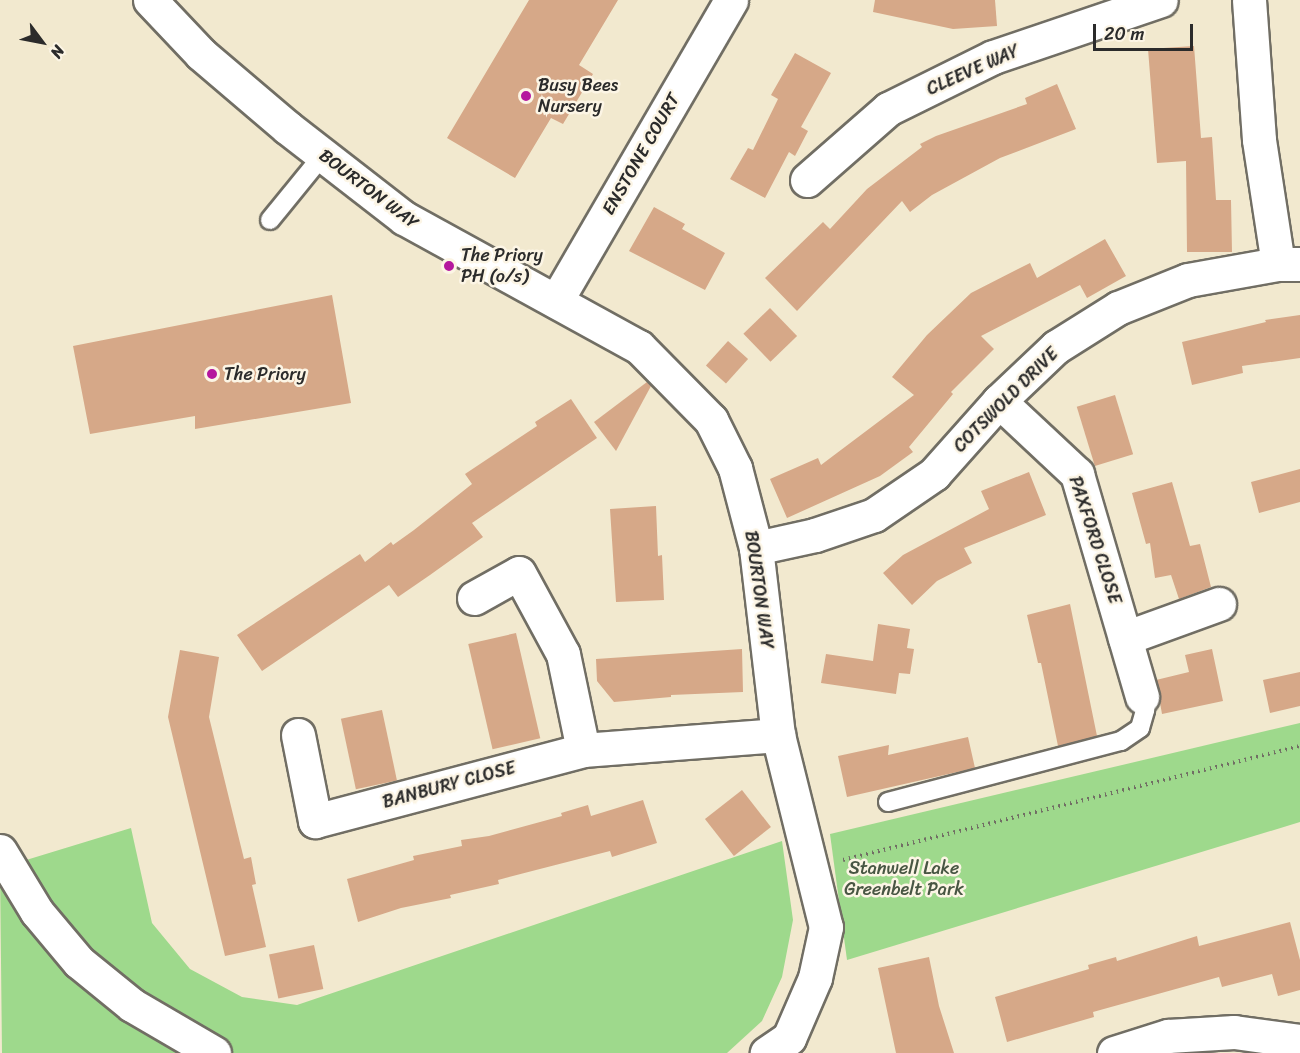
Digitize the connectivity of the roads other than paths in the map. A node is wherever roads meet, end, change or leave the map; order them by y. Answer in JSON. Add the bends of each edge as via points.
{"nodes":[{"id":1,"x":150,"y":0,"type":"edge"},
{"id":2,"x":1160,"y":0,"type":"edge"},
{"id":3,"x":1250,"y":0,"type":"edge"},
{"id":4,"x":722,"y":2,"type":"edge"},
{"id":5,"x":323,"y":155,"type":"junction"},
{"id":6,"x":807,"y":180,"type":"dead end"},
{"id":7,"x":270,"y":220,"type":"dead end"},
{"id":8,"x":1289,"y":264,"type":"edge"},
{"id":9,"x":556,"y":301,"type":"junction"},
{"id":10,"x":999,"y":401,"type":"junction"},
{"id":11,"x":756,"y":548,"type":"junction"},
{"id":12,"x":474,"y":598,"type":"dead end"},
{"id":13,"x":1219,"y":604,"type":"dead end"},
{"id":14,"x":1125,"y":638,"type":"junction"},
{"id":15,"x":1142,"y":697,"type":"joint"},
{"id":16,"x":298,"y":735,"type":"dead end"},
{"id":17,"x":778,"y":735,"type":"junction"},
{"id":18,"x":583,"y":750,"type":"junction"},
{"id":19,"x":888,"y":802,"type":"dead end"},
{"id":20,"x":0,"y":851,"type":"edge"},
{"id":21,"x":1300,"y":1041,"type":"edge"},
{"id":22,"x":788,"y":1048,"type":"edge"},
{"id":23,"x":214,"y":1053,"type":"edge"},
{"id":24,"x":1114,"y":1053,"type":"edge"}],
"edges":[{"from":1,"to":5,"type":"street","name":"BOURTON WAY","via":[[201,54]]},
{"from":2,"to":6,"type":"street","name":"CLEEVE WAY","via":[[993,57],[888,109]]},
{"from":3,"to":8,"type":"street","via":[[1259,140]]},
{"from":4,"to":9,"type":"street","name":"ENSTONE COURT"},
{"from":5,"to":7,"type":"lane"},
{"from":5,"to":9,"type":"street","name":"BOURTON WAY","via":[[404,218]]},
{"from":8,"to":10,"type":"street","name":"COTSWOLD DRIVE","via":[[1188,280],[1118,308],[1056,347]]},
{"from":9,"to":11,"type":"street","name":"BOURTON WAY","via":[[639,347],[711,420],[735,468]]},
{"from":10,"to":11,"type":"street","name":"COTSWOLD DRIVE","via":[[934,474],[874,514],[815,535]]},
{"from":10,"to":14,"type":"street","name":"PAXFORD CLOSE","via":[[1077,474]]},
{"from":11,"to":17,"type":"street","name":"BOURTON WAY"},
{"from":12,"to":18,"type":"street","via":[[519,573],[563,654]]},
{"from":13,"to":14,"type":"street"},
{"from":14,"to":15,"type":"street","name":"PAXFORD CLOSE"},
{"from":15,"to":19,"type":"lane","via":[[1145,710],[1140,728],[1121,741]]},
{"from":16,"to":18,"type":"street","name":"BANBURY CLOSE","via":[[315,821]]},
{"from":17,"to":18,"type":"street","name":"BANBURY CLOSE"},
{"from":17,"to":22,"type":"street","name":"BOURTON WAY","via":[[826,927],[815,978]]},
{"from":20,"to":23,"type":"street","via":[[37,912],[80,962],[132,1005]]},
{"from":21,"to":24,"type":"street","via":[[1234,1032],[1168,1036]]}]}
